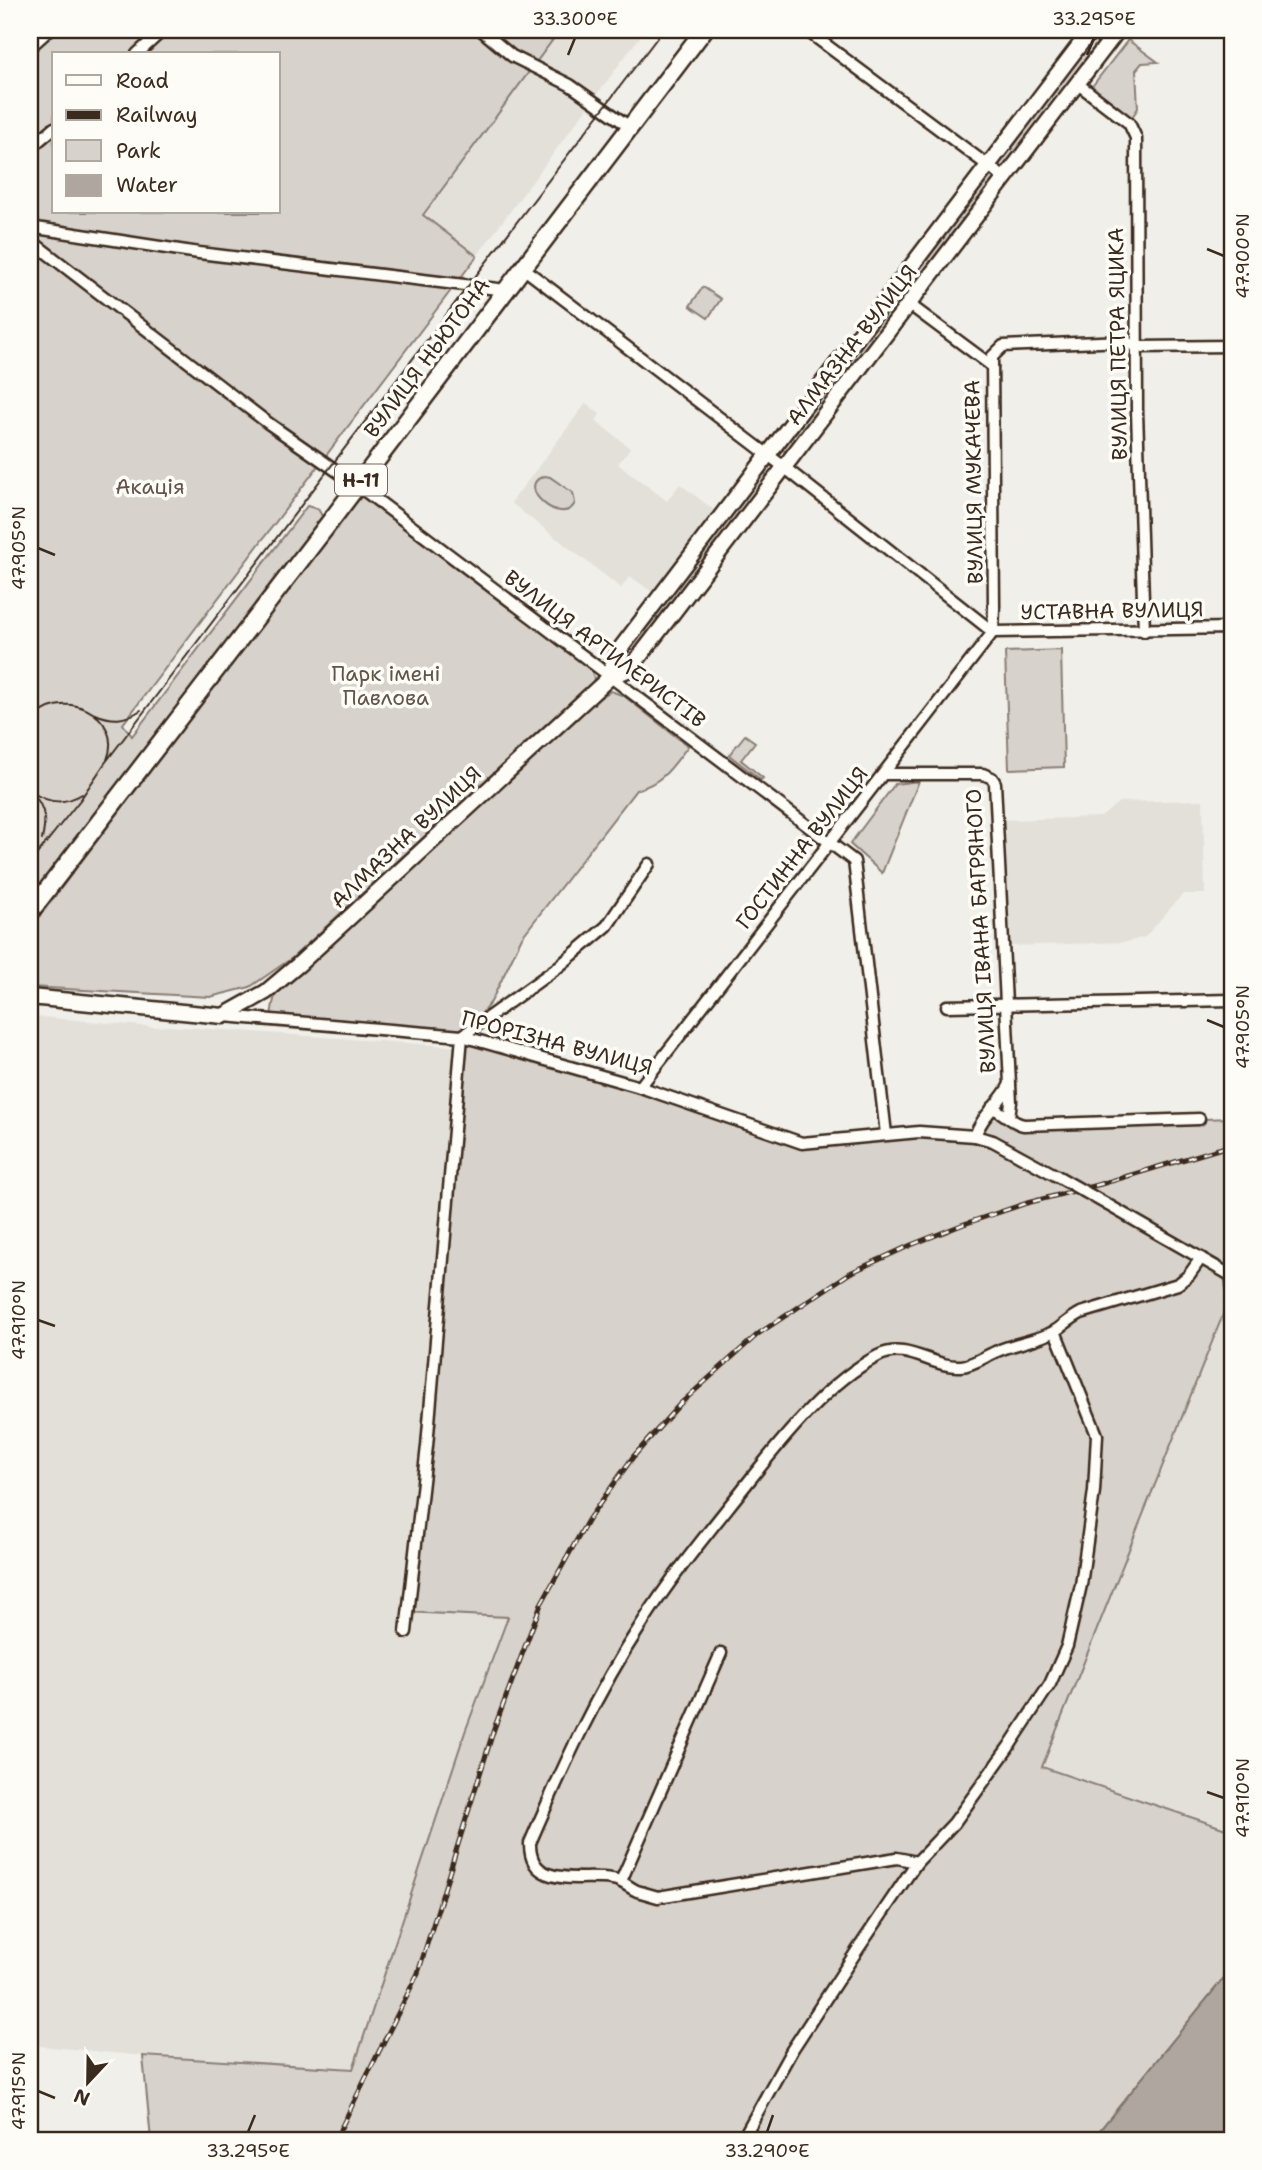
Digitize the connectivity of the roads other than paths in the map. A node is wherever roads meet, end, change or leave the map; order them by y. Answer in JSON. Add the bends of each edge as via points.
{"nodes":[{"id":1,"x":49,"y":30,"type":"edge"},
{"id":2,"x":163,"y":30,"type":"edge"},
{"id":3,"x":481,"y":30,"type":"edge"},
{"id":4,"x":704,"y":30,"type":"edge"},
{"id":5,"x":806,"y":30,"type":"edge"},
{"id":6,"x":1091,"y":30,"type":"edge"},
{"id":7,"x":1118,"y":30,"type":"edge"},
{"id":8,"x":30,"y":47,"type":"edge"},
{"id":9,"x":140,"y":52,"type":"edge"},
{"id":10,"x":1078,"y":84,"type":"junction"},
{"id":11,"x":630,"y":127,"type":"junction"},
{"id":12,"x":52,"y":130,"type":"edge"},
{"id":13,"x":30,"y":148,"type":"edge"},
{"id":14,"x":988,"y":165,"type":"junction"},
{"id":15,"x":1006,"y":178,"type":"junction"},
{"id":16,"x":30,"y":227,"type":"edge"},
{"id":17,"x":30,"y":240,"type":"edge"},
{"id":18,"x":523,"y":268,"type":"junction"},
{"id":19,"x":506,"y":290,"type":"junction"},
{"id":20,"x":910,"y":305,"type":"junction"},
{"id":21,"x":1232,"y":346,"type":"edge"},
{"id":22,"x":1137,"y":347,"type":"junction"},
{"id":23,"x":992,"y":366,"type":"junction"},
{"id":24,"x":767,"y":454,"type":"junction"},
{"id":25,"x":784,"y":467,"type":"junction"},
{"id":26,"x":357,"y":485,"type":"junction"},
{"id":27,"x":1232,"y":628,"type":"edge"},
{"id":28,"x":1144,"y":631,"type":"junction"},
{"id":29,"x":993,"y":632,"type":"junction"},
{"id":30,"x":610,"y":677,"type":"junction"},
{"id":31,"x":884,"y":774,"type":"junction"},
{"id":32,"x":831,"y":844,"type":"junction"},
{"id":33,"x":649,"y":864,"type":"dead end"},
{"id":34,"x":30,"y":912,"type":"edge"},
{"id":35,"x":30,"y":997,"type":"edge"},
{"id":36,"x":1232,"y":1000,"type":"edge"},
{"id":37,"x":1004,"y":1003,"type":"junction"},
{"id":38,"x":947,"y":1006,"type":"dead end"},
{"id":39,"x":223,"y":1016,"type":"junction"},
{"id":40,"x":462,"y":1036,"type":"junction"},
{"id":41,"x":1010,"y":1084,"type":"junction"},
{"id":42,"x":640,"y":1087,"type":"junction"},
{"id":43,"x":992,"y":1108,"type":"junction"},
{"id":44,"x":1009,"y":1117,"type":"junction"},
{"id":45,"x":1199,"y":1119,"type":"dead end"},
{"id":46,"x":886,"y":1134,"type":"junction"},
{"id":47,"x":975,"y":1136,"type":"junction"},
{"id":48,"x":1201,"y":1258,"type":"junction"},
{"id":49,"x":1232,"y":1276,"type":"edge"},
{"id":50,"x":1055,"y":1331,"type":"junction"},
{"id":51,"x":406,"y":1632,"type":"dead end"},
{"id":52,"x":721,"y":1653,"type":"dead end"},
{"id":53,"x":917,"y":1863,"type":"junction"},
{"id":54,"x":621,"y":1881,"type":"junction"},
{"id":55,"x":742,"y":2140,"type":"edge"}],
"edges":[{"from":1,"to":8,"type":"street"},
{"from":2,"to":9,"type":"street"},
{"from":3,"to":11,"type":"street","via":[[512,56],[570,85]]},
{"from":4,"to":11,"type":"main road","name":"ВУЛИЦЯ НЬЮТОНА","number":"Н-11"},
{"from":5,"to":14,"type":"street"},
{"from":6,"to":14,"type":"street","name":"АЛМАЗНА ВУЛИЦЯ"},
{"from":7,"to":10,"type":"street","name":"АЛМАЗНА ВУЛИЦЯ"},
{"from":10,"to":15,"type":"street","name":"АЛМАЗНА ВУЛИЦЯ"},
{"from":10,"to":22,"type":"street","name":"ВУЛИЦЯ ПЕТРА ЯЦИКА","via":[[1129,122],[1136,138]]},
{"from":11,"to":18,"type":"main road","name":"ВУЛИЦЯ НЬЮТОНА","number":"Н-11"},
{"from":12,"to":13,"type":"street"},
{"from":14,"to":15,"type":"street"},
{"from":14,"to":24,"type":"street","name":"АЛМАЗНА ВУЛИЦЯ"},
{"from":15,"to":20,"type":"street","name":"АЛМАЗНА ВУЛИЦЯ"},
{"from":16,"to":19,"type":"street","via":[[199,253]]},
{"from":17,"to":26,"type":"street","name":"ВУЛИЦЯ АРТИЛЕРИСТІВ","via":[[268,424]]},
{"from":18,"to":19,"type":"main road","name":"ВУЛИЦЯ НЬЮТОНА","number":"Н-11"},
{"from":18,"to":24,"type":"street"},
{"from":19,"to":26,"type":"main road","name":"ВУЛИЦЯ НЬЮТОНА","number":"Н-11"},
{"from":20,"to":23,"type":"street"},
{"from":20,"to":25,"type":"street","name":"АЛМАЗНА ВУЛИЦЯ"},
{"from":21,"to":22,"type":"street"},
{"from":22,"to":23,"type":"street","name":"ВУЛИЦЯ МУКАЧЕВА","via":[[1124,341],[1003,346],[992,357]]},
{"from":22,"to":28,"type":"street","name":"ВУЛИЦЯ ПЕТРА ЯЦИКА"},
{"from":23,"to":29,"type":"street","name":"ВУЛИЦЯ МУКАЧЕВА"},
{"from":24,"to":25,"type":"street"},
{"from":24,"to":30,"type":"street","name":"АЛМАЗНА ВУЛИЦЯ","via":[[614,657]]},
{"from":25,"to":29,"type":"street"},
{"from":25,"to":30,"type":"street","name":"АЛМАЗНА ВУЛИЦЯ","via":[[630,669]]},
{"from":26,"to":30,"type":"street","name":"ВУЛИЦЯ АРТИЛЕРИСТІВ"},
{"from":26,"to":34,"type":"main road","name":"ВУЛИЦЯ НЬЮТОНА","number":"Н-11"},
{"from":27,"to":28,"type":"street","name":"УСТАВНА ВУЛИЦЯ"},
{"from":28,"to":29,"type":"street","name":"УСТАВНА ВУЛИЦЯ"},
{"from":29,"to":31,"type":"street","name":"ГОСТИННА ВУЛИЦЯ"},
{"from":30,"to":32,"type":"street","name":"ВУЛИЦЯ АРТИЛЕРИСТІВ"},
{"from":30,"to":39,"type":"street","name":"АЛМАЗНА ВУЛИЦЯ","via":[[299,965],[266,992]]},
{"from":31,"to":32,"type":"street","name":"ГОСТИННА ВУЛИЦЯ"},
{"from":31,"to":37,"type":"street","name":"ВУЛИЦЯ ІВАНА БАГРЯНОГО","via":[[983,774],[995,783]]},
{"from":32,"to":42,"type":"street","name":"ГОСТИННА ВУЛИЦЯ"},
{"from":32,"to":46,"type":"street","name":"ВУЛИЦЯ АРТИЛЕРИСТІВ","via":[[854,861]]},
{"from":33,"to":40,"type":"street","via":[[607,926]]},
{"from":35,"to":39,"type":"street","name":"ПРОРІЗНА ВУЛИЦЯ"},
{"from":36,"to":37,"type":"street"},
{"from":37,"to":38,"type":"street"},
{"from":37,"to":41,"type":"street","name":"ВУЛИЦЯ ІВАНА БАГРЯНОГО"},
{"from":39,"to":40,"type":"street","name":"ПРОРІЗНА ВУЛИЦЯ"},
{"from":40,"to":42,"type":"street","name":"ПРОРІЗНА ВУЛИЦЯ"},
{"from":40,"to":51,"type":"street"},
{"from":41,"to":43,"type":"street","name":"ВУЛИЦЯ ІВАНА БАГРЯНОГО"},
{"from":41,"to":44,"type":"street"},
{"from":42,"to":46,"type":"street","name":"ПРОРІЗНА ВУЛИЦЯ","via":[[802,1143]]},
{"from":43,"to":44,"type":"street"},
{"from":43,"to":47,"type":"street","name":"ВУЛИЦЯ ІВАНА БАГРЯНОГО"},
{"from":44,"to":45,"type":"street","via":[[1024,1125]]},
{"from":46,"to":47,"type":"street","name":"ПРОРІЗНА ВУЛИЦЯ"},
{"from":47,"to":48,"type":"street","name":"ПРОРІЗНА ВУЛИЦЯ","bridge":true,"via":[[1057,1176]]},
{"from":48,"to":49,"type":"street","name":"ПРОРІЗНА ВУЛИЦЯ"},
{"from":48,"to":50,"type":"street","via":[[1178,1284],[1081,1313]]},
{"from":50,"to":53,"type":"street","via":[[1097,1435],[1087,1546],[1067,1646],[1050,1684],[1008,1748],[954,1823]]},
{"from":50,"to":54,"type":"street","via":[[960,1366],[911,1353],[880,1354],[801,1418],[681,1566],[639,1627],[582,1730],[530,1843],[538,1871]]},
{"from":52,"to":54,"type":"street"},
{"from":53,"to":54,"type":"street","via":[[897,1858],[658,1897]]},
{"from":53,"to":55,"type":"street","via":[[792,2050]]}]}
